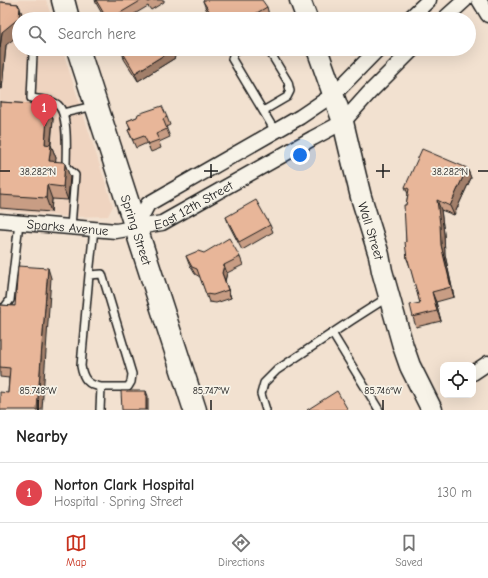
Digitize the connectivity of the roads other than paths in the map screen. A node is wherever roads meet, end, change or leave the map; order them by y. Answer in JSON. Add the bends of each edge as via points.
{"nodes":[{"id":1,"x":63,"y":0,"type":"edge"},
{"id":2,"x":429,"y":0,"type":"edge"},
{"id":3,"x":465,"y":0,"type":"edge"},
{"id":4,"x":479,"y":0,"type":"edge"},
{"id":5,"x":66,"y":12,"type":"edge"},
{"id":6,"x":416,"y":12,"type":"edge"},
{"id":7,"x":452,"y":12,"type":"edge"},
{"id":8,"x":488,"y":15,"type":"edge"},
{"id":9,"x":33,"y":56,"type":"edge"},
{"id":10,"x":80,"y":56,"type":"edge"},
{"id":11,"x":233,"y":56,"type":"edge"},
{"id":12,"x":272,"y":56,"type":"edge"},
{"id":13,"x":320,"y":56,"type":"edge"},
{"id":14,"x":371,"y":56,"type":"edge"},
{"id":15,"x":406,"y":56,"type":"edge"},
{"id":16,"x":334,"y":94,"type":"junction"},
{"id":17,"x":96,"y":105,"type":"junction"},
{"id":18,"x":263,"y":111,"type":"junction"},
{"id":19,"x":63,"y":113,"type":"junction"},
{"id":20,"x":343,"y":122,"type":"junction"},
{"id":21,"x":275,"y":131,"type":"junction"},
{"id":22,"x":0,"y":221,"type":"edge"},
{"id":23,"x":19,"y":223,"type":"junction"},
{"id":24,"x":71,"y":227,"type":"junction"},
{"id":25,"x":136,"y":227,"type":"junction"},
{"id":26,"x":94,"y":229,"type":"junction"},
{"id":27,"x":89,"y":275,"type":"junction"},
{"id":28,"x":390,"y":297,"type":"junction"},
{"id":29,"x":0,"y":308,"type":"edge"},
{"id":30,"x":332,"y":334,"type":"junction"},
{"id":31,"x":488,"y":363,"type":"edge"},
{"id":32,"x":476,"y":371,"type":"edge"},
{"id":33,"x":101,"y":387,"type":"junction"},
{"id":34,"x":100,"y":410,"type":"edge"},
{"id":35,"x":195,"y":410,"type":"edge"},
{"id":36,"x":266,"y":410,"type":"edge"},
{"id":37,"x":379,"y":410,"type":"edge"},
{"id":38,"x":432,"y":410,"type":"edge"}],
"edges":[{"from":1,"to":5,"type":"main road"},
{"from":2,"to":6,"type":"street"},
{"from":3,"to":7,"type":"street"},
{"from":4,"to":8,"type":"street"},
{"from":9,"to":19,"type":"lane","via":[[31,98],[58,104]]},
{"from":10,"to":17,"type":"main road","name":"Spring Street"},
{"from":11,"to":18,"type":"lane","via":[[232,59]]},
{"from":12,"to":18,"type":"lane","via":[[288,82],[290,91],[287,96]]},
{"from":13,"to":16,"type":"street","name":"Wall Street"},
{"from":14,"to":16,"type":"street","name":"East 12th Street"},
{"from":15,"to":20,"type":"street","name":"East 12th Street"},
{"from":16,"to":20,"type":"street","name":"Wall Street"},
{"from":16,"to":21,"type":"street","name":"East 12th Street"},
{"from":17,"to":19,"type":"lane"},
{"from":17,"to":25,"type":"main road","name":"Spring Street"},
{"from":18,"to":21,"type":"lane"},
{"from":19,"to":24,"type":"lane","via":[[66,167],[75,175]]},
{"from":20,"to":25,"type":"street","name":"East 12th Street","via":[[162,223]]},
{"from":20,"to":28,"type":"street","name":"Wall Street"},
{"from":21,"to":25,"type":"street","name":"East 12th Street","via":[[148,204]]},
{"from":22,"to":23,"type":"street","name":"Sparks Avenue"},
{"from":23,"to":24,"type":"street","name":"Sparks Avenue"},
{"from":23,"to":29,"type":"lane","via":[[10,300],[4,308]]},
{"from":24,"to":26,"type":"street","name":"Sparks Avenue"},
{"from":25,"to":26,"type":"street","name":"Sparks Avenue","via":[[116,231]]},
{"from":25,"to":35,"type":"main road","name":"Spring Street"},
{"from":26,"to":27,"type":"lane"},
{"from":27,"to":33,"type":"lane","via":[[81,366],[86,380],[92,386]]},
{"from":27,"to":33,"type":"lane","via":[[102,274],[132,374],[128,387]]},
{"from":28,"to":30,"type":"lane"},
{"from":28,"to":38,"type":"street","name":"Wall Street","via":[[410,366]]},
{"from":30,"to":36,"type":"lane","via":[[277,370],[264,383],[261,394]]},
{"from":30,"to":37,"type":"lane"},
{"from":31,"to":32,"type":"street"},
{"from":33,"to":34,"type":"lane"}]}
